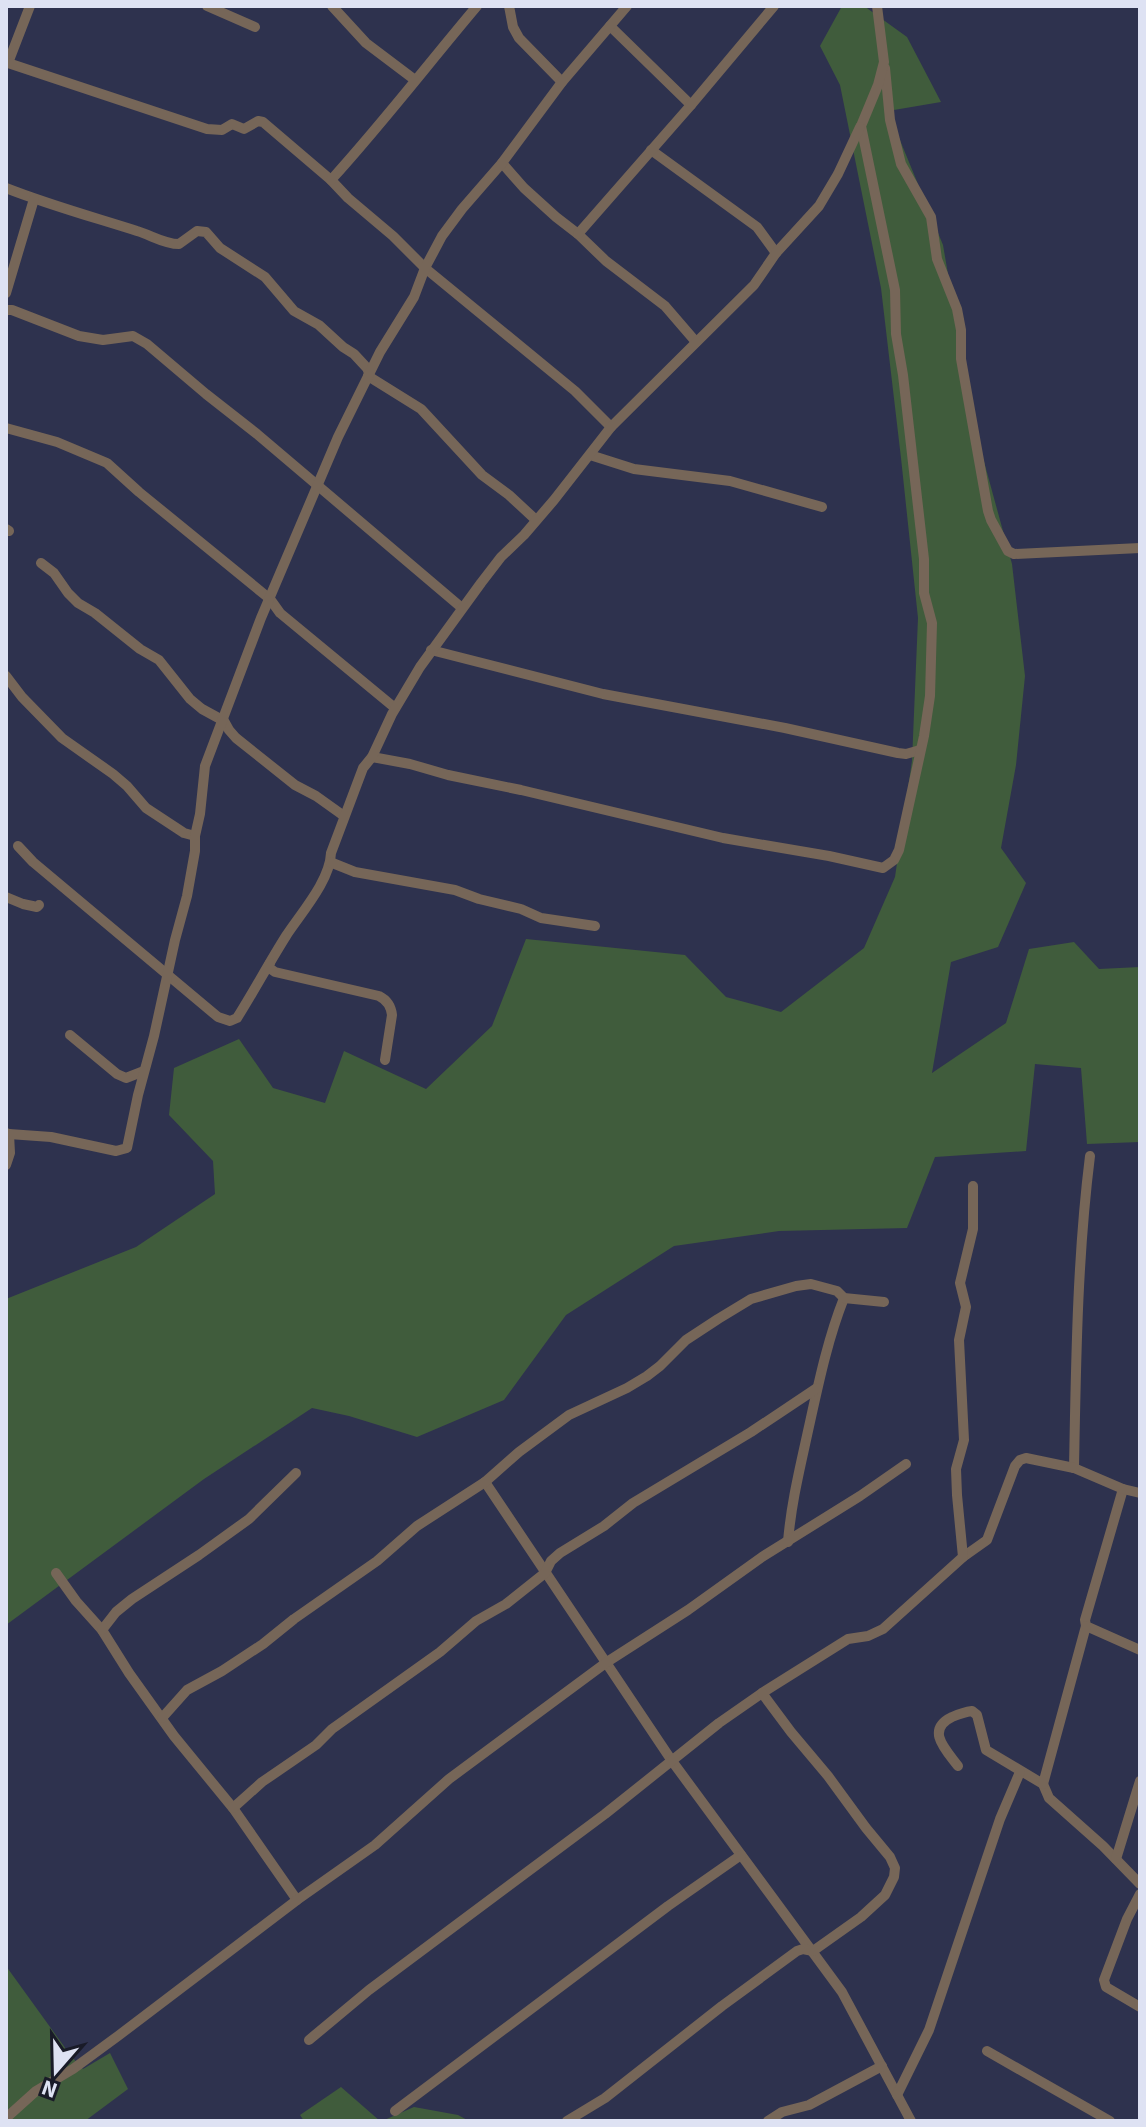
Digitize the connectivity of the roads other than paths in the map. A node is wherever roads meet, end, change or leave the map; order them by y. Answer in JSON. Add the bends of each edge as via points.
{"nodes":[{"id":1,"x":30,"y":6,"type":"edge"},
{"id":2,"x":207,"y":6,"type":"edge"},
{"id":3,"x":332,"y":6,"type":"edge"},
{"id":4,"x":477,"y":6,"type":"edge"},
{"id":5,"x":509,"y":6,"type":"edge"},
{"id":6,"x":627,"y":6,"type":"edge"},
{"id":7,"x":774,"y":6,"type":"edge"},
{"id":8,"x":877,"y":6,"type":"edge"},
{"id":9,"x":610,"y":26,"type":"junction"},
{"id":10,"x":255,"y":27,"type":"dead end"},
{"id":11,"x":7,"y":62,"type":"edge"},
{"id":12,"x":884,"y":62,"type":"junction"},
{"id":13,"x":415,"y":80,"type":"junction"},
{"id":14,"x":562,"y":82,"type":"junction"},
{"id":15,"x":691,"y":105,"type":"junction"},
{"id":16,"x":859,"y":143,"type":"junction"},
{"id":17,"x":651,"y":150,"type":"junction"},
{"id":18,"x":502,"y":163,"type":"junction"},
{"id":19,"x":331,"y":180,"type":"junction"},
{"id":20,"x":6,"y":188,"type":"edge"},
{"id":21,"x":34,"y":199,"type":"junction"},
{"id":22,"x":578,"y":234,"type":"junction"},
{"id":23,"x":776,"y":253,"type":"junction"},
{"id":24,"x":425,"y":268,"type":"junction"},
{"id":25,"x":6,"y":293,"type":"edge"},
{"id":26,"x":8,"y":307,"type":"edge"},
{"id":27,"x":696,"y":342,"type":"junction"},
{"id":28,"x":368,"y":375,"type":"junction"},
{"id":29,"x":611,"y":427,"type":"junction"},
{"id":30,"x":6,"y":428,"type":"edge"},
{"id":31,"x":590,"y":455,"type":"junction"},
{"id":32,"x":317,"y":486,"type":"junction"},
{"id":33,"x":822,"y":507,"type":"dead end"},
{"id":34,"x":536,"y":520,"type":"junction"},
{"id":35,"x":1140,"y":548,"type":"edge"},
{"id":36,"x":41,"y":563,"type":"dead end"},
{"id":37,"x":270,"y":599,"type":"junction"},
{"id":38,"x":462,"y":608,"type":"junction"},
{"id":39,"x":431,"y":650,"type":"junction"},
{"id":40,"x":6,"y":676,"type":"edge"},
{"id":41,"x":395,"y":708,"type":"junction"},
{"id":42,"x":224,"y":721,"type":"junction"},
{"id":43,"x":920,"y":750,"type":"junction"},
{"id":44,"x":372,"y":757,"type":"junction"},
{"id":45,"x":344,"y":816,"type":"junction"},
{"id":46,"x":195,"y":836,"type":"junction"},
{"id":47,"x":18,"y":846,"type":"dead end"},
{"id":48,"x":330,"y":862,"type":"junction"},
{"id":49,"x":6,"y":897,"type":"edge"},
{"id":50,"x":39,"y":905,"type":"dead end"},
{"id":51,"x":595,"y":926,"type":"dead end"},
{"id":52,"x":270,"y":963,"type":"junction"},
{"id":53,"x":167,"y":974,"type":"junction"},
{"id":54,"x":70,"y":1035,"type":"dead end"},
{"id":55,"x":385,"y":1060,"type":"dead end"},
{"id":56,"x":144,"y":1071,"type":"junction"},
{"id":57,"x":8,"y":1133,"type":"edge"},
{"id":58,"x":1090,"y":1156,"type":"dead end"},
{"id":59,"x":6,"y":1165,"type":"edge"},
{"id":60,"x":973,"y":1186,"type":"dead end"},
{"id":61,"x":844,"y":1298,"type":"junction"},
{"id":62,"x":884,"y":1302,"type":"dead end"},
{"id":63,"x":817,"y":1388,"type":"junction"},
{"id":64,"x":906,"y":1464,"type":"dead end"},
{"id":65,"x":1074,"y":1468,"type":"junction"},
{"id":66,"x":296,"y":1473,"type":"dead end"},
{"id":67,"x":485,"y":1482,"type":"junction"},
{"id":68,"x":1123,"y":1489,"type":"junction"},
{"id":69,"x":1140,"y":1493,"type":"edge"},
{"id":70,"x":788,"y":1542,"type":"junction"},
{"id":71,"x":963,"y":1557,"type":"junction"},
{"id":72,"x":56,"y":1573,"type":"dead end"},
{"id":73,"x":545,"y":1573,"type":"junction"},
{"id":74,"x":1086,"y":1626,"type":"junction"},
{"id":75,"x":102,"y":1630,"type":"junction"},
{"id":76,"x":1140,"y":1650,"type":"edge"},
{"id":77,"x":607,"y":1662,"type":"junction"},
{"id":78,"x":762,"y":1693,"type":"junction"},
{"id":79,"x":162,"y":1718,"type":"junction"},
{"id":80,"x":672,"y":1761,"type":"junction"},
{"id":81,"x":958,"y":1766,"type":"dead end"},
{"id":82,"x":1020,"y":1772,"type":"junction"},
{"id":83,"x":1140,"y":1781,"type":"edge"},
{"id":84,"x":1043,"y":1784,"type":"junction"},
{"id":85,"x":233,"y":1808,"type":"junction"},
{"id":86,"x":1123,"y":1833,"type":"junction"},
{"id":87,"x":1103,"y":1846,"type":"junction"},
{"id":88,"x":741,"y":1855,"type":"junction"},
{"id":89,"x":1116,"y":1859,"type":"junction"},
{"id":90,"x":1140,"y":1884,"type":"edge"},
{"id":91,"x":1140,"y":1894,"type":"edge"},
{"id":92,"x":297,"y":1900,"type":"junction"},
{"id":93,"x":813,"y":1951,"type":"junction"},
{"id":94,"x":1140,"y":2007,"type":"edge"},
{"id":95,"x":309,"y":2040,"type":"dead end"},
{"id":96,"x":987,"y":2051,"type":"dead end"},
{"id":97,"x":882,"y":2066,"type":"junction"},
{"id":98,"x":897,"y":2095,"type":"junction"},
{"id":99,"x":395,"y":2111,"type":"dead end"},
{"id":100,"x":6,"y":2118,"type":"edge"},
{"id":101,"x":567,"y":2121,"type":"edge"},
{"id":102,"x":768,"y":2121,"type":"edge"},
{"id":103,"x":911,"y":2121,"type":"edge"},
{"id":104,"x":1110,"y":2121,"type":"edge"}],
"edges":[{"from":1,"to":11,"type":"street"},
{"from":2,"to":10,"type":"street"},
{"from":3,"to":13,"type":"street","via":[[366,43]]},
{"from":4,"to":13,"type":"street"},
{"from":5,"to":14,"type":"street","via":[[519,38]]},
{"from":6,"to":9,"type":"street"},
{"from":7,"to":15,"type":"street"},
{"from":8,"to":12,"type":"street"},
{"from":9,"to":14,"type":"street"},
{"from":9,"to":15,"type":"street"},
{"from":11,"to":19,"type":"street","via":[[207,129],[232,124],[244,129],[263,122]]},
{"from":12,"to":16,"type":"street"},
{"from":12,"to":35,"type":"street","via":[[901,164],[931,217],[937,259],[957,309],[961,359],[995,529],[1014,554]]},
{"from":13,"to":19,"type":"street"},
{"from":14,"to":18,"type":"street"},
{"from":15,"to":17,"type":"street"},
{"from":16,"to":23,"type":"street","via":[[819,206]]},
{"from":16,"to":43,"type":"street","via":[[895,290],[924,593],[932,623],[930,696]]},
{"from":17,"to":22,"type":"street"},
{"from":17,"to":23,"type":"street","via":[[757,227]]},
{"from":18,"to":22,"type":"street"},
{"from":18,"to":24,"type":"street","via":[[442,236]]},
{"from":19,"to":24,"type":"street"},
{"from":20,"to":21,"type":"street"},
{"from":21,"to":25,"type":"street"},
{"from":21,"to":28,"type":"street","via":[[174,244],[197,231],[206,232],[220,248],[265,277],[294,311],[354,354]]},
{"from":22,"to":27,"type":"street","via":[[665,306]]},
{"from":23,"to":27,"type":"street","via":[[754,285]]},
{"from":24,"to":28,"type":"street"},
{"from":24,"to":29,"type":"street"},
{"from":26,"to":32,"type":"street","via":[[79,336],[138,338]]},
{"from":27,"to":29,"type":"street"},
{"from":28,"to":32,"type":"street"},
{"from":28,"to":34,"type":"street","via":[[421,409],[482,475]]},
{"from":29,"to":31,"type":"street"},
{"from":30,"to":37,"type":"street","via":[[107,463]]},
{"from":31,"to":33,"type":"street","via":[[634,469],[730,481]]},
{"from":31,"to":34,"type":"street"},
{"from":32,"to":37,"type":"street"},
{"from":32,"to":38,"type":"street"},
{"from":34,"to":38,"type":"street"},
{"from":36,"to":42,"type":"street","via":[[78,603],[159,660],[190,699]]},
{"from":37,"to":41,"type":"street"},
{"from":37,"to":42,"type":"street"},
{"from":38,"to":39,"type":"street"},
{"from":39,"to":41,"type":"street"},
{"from":39,"to":43,"type":"street","via":[[603,694],[898,753]]},
{"from":40,"to":46,"type":"street","via":[[62,738],[113,774],[146,808]]},
{"from":41,"to":44,"type":"street"},
{"from":42,"to":45,"type":"street","via":[[236,738],[276,770]]},
{"from":42,"to":46,"type":"street","via":[[205,766]]},
{"from":43,"to":44,"type":"street","via":[[899,850],[883,868],[723,838]]},
{"from":44,"to":45,"type":"street"},
{"from":45,"to":48,"type":"street"},
{"from":46,"to":53,"type":"street","via":[[187,896]]},
{"from":47,"to":53,"type":"street"},
{"from":48,"to":51,"type":"street","via":[[355,872],[455,890],[541,918]]},
{"from":48,"to":52,"type":"street"},
{"from":49,"to":50,"type":"street"},
{"from":52,"to":53,"type":"street","via":[[237,1018],[230,1021]]},
{"from":52,"to":55,"type":"street","via":[[275,972],[385,999],[392,1015]]},
{"from":53,"to":56,"type":"street"},
{"from":54,"to":56,"type":"street","via":[[117,1074],[126,1078]]},
{"from":56,"to":57,"type":"street","via":[[124,1151]]},
{"from":57,"to":59,"type":"street"},
{"from":58,"to":65,"type":"street","via":[[1079,1282]]},
{"from":60,"to":71,"type":"street","via":[[973,1229],[960,1283],[966,1307],[959,1340],[964,1440],[956,1469]]},
{"from":61,"to":62,"type":"street"},
{"from":61,"to":63,"type":"street"},
{"from":61,"to":67,"type":"street","via":[[811,1284],[751,1299],[686,1340],[647,1376],[569,1415]]},
{"from":63,"to":70,"type":"street"},
{"from":63,"to":73,"type":"street","via":[[633,1503],[560,1553]]},
{"from":64,"to":70,"type":"street"},
{"from":65,"to":68,"type":"street"},
{"from":65,"to":71,"type":"street","via":[[1020,1460],[987,1540]]},
{"from":66,"to":75,"type":"street","via":[[249,1519],[132,1599]]},
{"from":67,"to":73,"type":"street"},
{"from":67,"to":79,"type":"street","via":[[417,1526],[263,1644],[187,1690]]},
{"from":68,"to":69,"type":"street"},
{"from":68,"to":74,"type":"street"},
{"from":70,"to":77,"type":"street"},
{"from":71,"to":78,"type":"street","via":[[883,1629],[848,1639]]},
{"from":72,"to":75,"type":"street"},
{"from":73,"to":77,"type":"street"},
{"from":73,"to":85,"type":"street","via":[[279,1768]]},
{"from":74,"to":76,"type":"street"},
{"from":74,"to":84,"type":"street"},
{"from":75,"to":79,"type":"street"},
{"from":77,"to":80,"type":"street"},
{"from":77,"to":92,"type":"street"},
{"from":78,"to":80,"type":"street"},
{"from":78,"to":93,"type":"street","via":[[895,1868],[885,1895]]},
{"from":79,"to":85,"type":"street"},
{"from":80,"to":88,"type":"street"},
{"from":80,"to":95,"type":"street"},
{"from":81,"to":82,"type":"street","via":[[939,1741],[939,1726],[972,1711],[986,1750]]},
{"from":82,"to":84,"type":"street"},
{"from":82,"to":98,"type":"street","via":[[929,2030]]},
{"from":83,"to":86,"type":"street"},
{"from":84,"to":87,"type":"street","via":[[1049,1798]]},
{"from":85,"to":92,"type":"street"},
{"from":86,"to":87,"type":"street"},
{"from":86,"to":89,"type":"street"},
{"from":87,"to":89,"type":"street"},
{"from":88,"to":93,"type":"street"},
{"from":88,"to":99,"type":"street"},
{"from":89,"to":90,"type":"street"},
{"from":91,"to":94,"type":"street","via":[[1104,1980],[1106,1987]]},
{"from":92,"to":100,"type":"street"},
{"from":93,"to":97,"type":"street"},
{"from":93,"to":101,"type":"street","via":[[797,1951],[605,2098]]},
{"from":96,"to":104,"type":"street"},
{"from":97,"to":98,"type":"street"},
{"from":97,"to":102,"type":"street"},
{"from":98,"to":103,"type":"street"}]}
